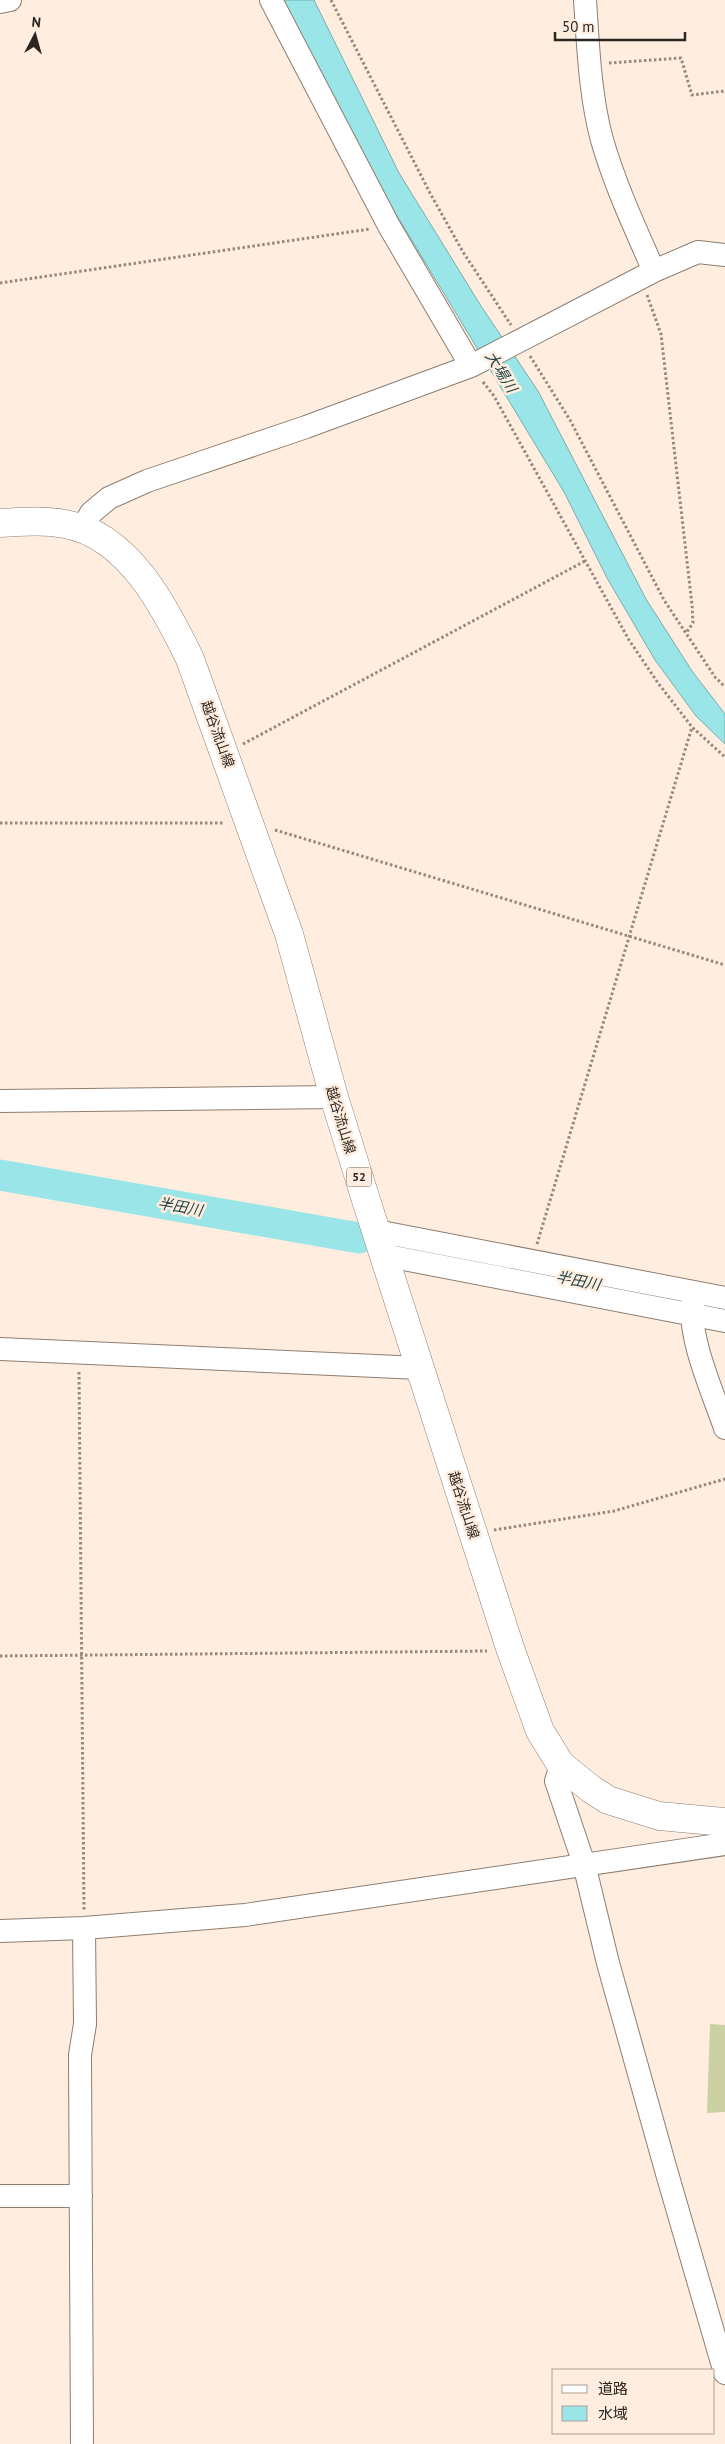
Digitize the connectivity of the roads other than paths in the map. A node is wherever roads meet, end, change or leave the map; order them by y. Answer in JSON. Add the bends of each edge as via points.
{"nodes":[{"id":1,"x":10,"y":0,"type":"edge"},
{"id":2,"x":271,"y":0,"type":"edge"},
{"id":3,"x":585,"y":0,"type":"edge"},
{"id":4,"x":0,"y":2,"type":"edge"},
{"id":5,"x":725,"y":256,"type":"edge"},
{"id":6,"x":647,"y":274,"type":"junction"},
{"id":7,"x":475,"y":364,"type":"junction"},
{"id":8,"x":0,"y":523,"type":"edge"},
{"id":9,"x":82,"y":529,"type":"junction"},
{"id":10,"x":334,"y":1097,"type":"junction"},
{"id":11,"x":0,"y":1101,"type":"edge"},
{"id":12,"x":380,"y":1243,"type":"junction"},
{"id":13,"x":725,"y":1298,"type":"edge"},
{"id":14,"x":693,"y":1303,"type":"junction"},
{"id":15,"x":725,"y":1321,"type":"edge"},
{"id":16,"x":0,"y":1349,"type":"edge"},
{"id":17,"x":420,"y":1368,"type":"junction"},
{"id":18,"x":725,"y":1428,"type":"edge"},
{"id":19,"x":562,"y":1765,"type":"junction"},
{"id":20,"x":725,"y":1822,"type":"edge"},
{"id":21,"x":725,"y":1844,"type":"edge"},
{"id":22,"x":584,"y":1864,"type":"junction"},
{"id":23,"x":84,"y":1928,"type":"junction"},
{"id":24,"x":0,"y":1931,"type":"edge"},
{"id":25,"x":0,"y":2196,"type":"edge"},
{"id":26,"x":80,"y":2196,"type":"junction"},
{"id":27,"x":725,"y":2373,"type":"edge"},
{"id":28,"x":82,"y":2444,"type":"edge"}],
"edges":[{"from":1,"to":4,"type":"street"},
{"from":2,"to":7,"type":"street","via":[[389,226]]},
{"from":3,"to":6,"type":"street","via":[[590,65],[602,138]]},
{"from":5,"to":6,"type":"street","via":[[698,252]]},
{"from":6,"to":7,"type":"street"},
{"from":7,"to":9,"type":"street","via":[[306,427],[147,481],[109,498],[91,513]]},
{"from":8,"to":9,"type":"main road","name":"越谷流山線","number":"52","via":[[49,521]]},
{"from":9,"to":10,"type":"main road","name":"越谷流山線","number":"52","via":[[118,551],[155,598],[190,659],[288,934]]},
{"from":10,"to":11,"type":"street"},
{"from":10,"to":12,"type":"main road","name":"越谷流山線","number":"52"},
{"from":12,"to":14,"type":"street"},
{"from":12,"to":14,"type":"street","via":[[533,1261]]},
{"from":12,"to":17,"type":"main road","name":"越谷流山線","number":"52"},
{"from":13,"to":14,"type":"street"},
{"from":14,"to":15,"type":"street"},
{"from":14,"to":18,"type":"street","via":[[694,1332]]},
{"from":16,"to":17,"type":"street"},
{"from":17,"to":19,"type":"main road","name":"越谷流山線","number":"52","via":[[510,1648],[540,1731]]},
{"from":19,"to":20,"type":"main road","name":"越谷流山線","number":"52","via":[[608,1800],[659,1816]]},
{"from":19,"to":22,"type":"street","via":[[556,1781]]},
{"from":21,"to":22,"type":"street"},
{"from":22,"to":23,"type":"street","via":[[245,1915]]},
{"from":22,"to":27,"type":"street","via":[[663,2161]]},
{"from":23,"to":24,"type":"street"},
{"from":23,"to":26,"type":"street"},
{"from":25,"to":26,"type":"street"},
{"from":26,"to":28,"type":"street"}]}
